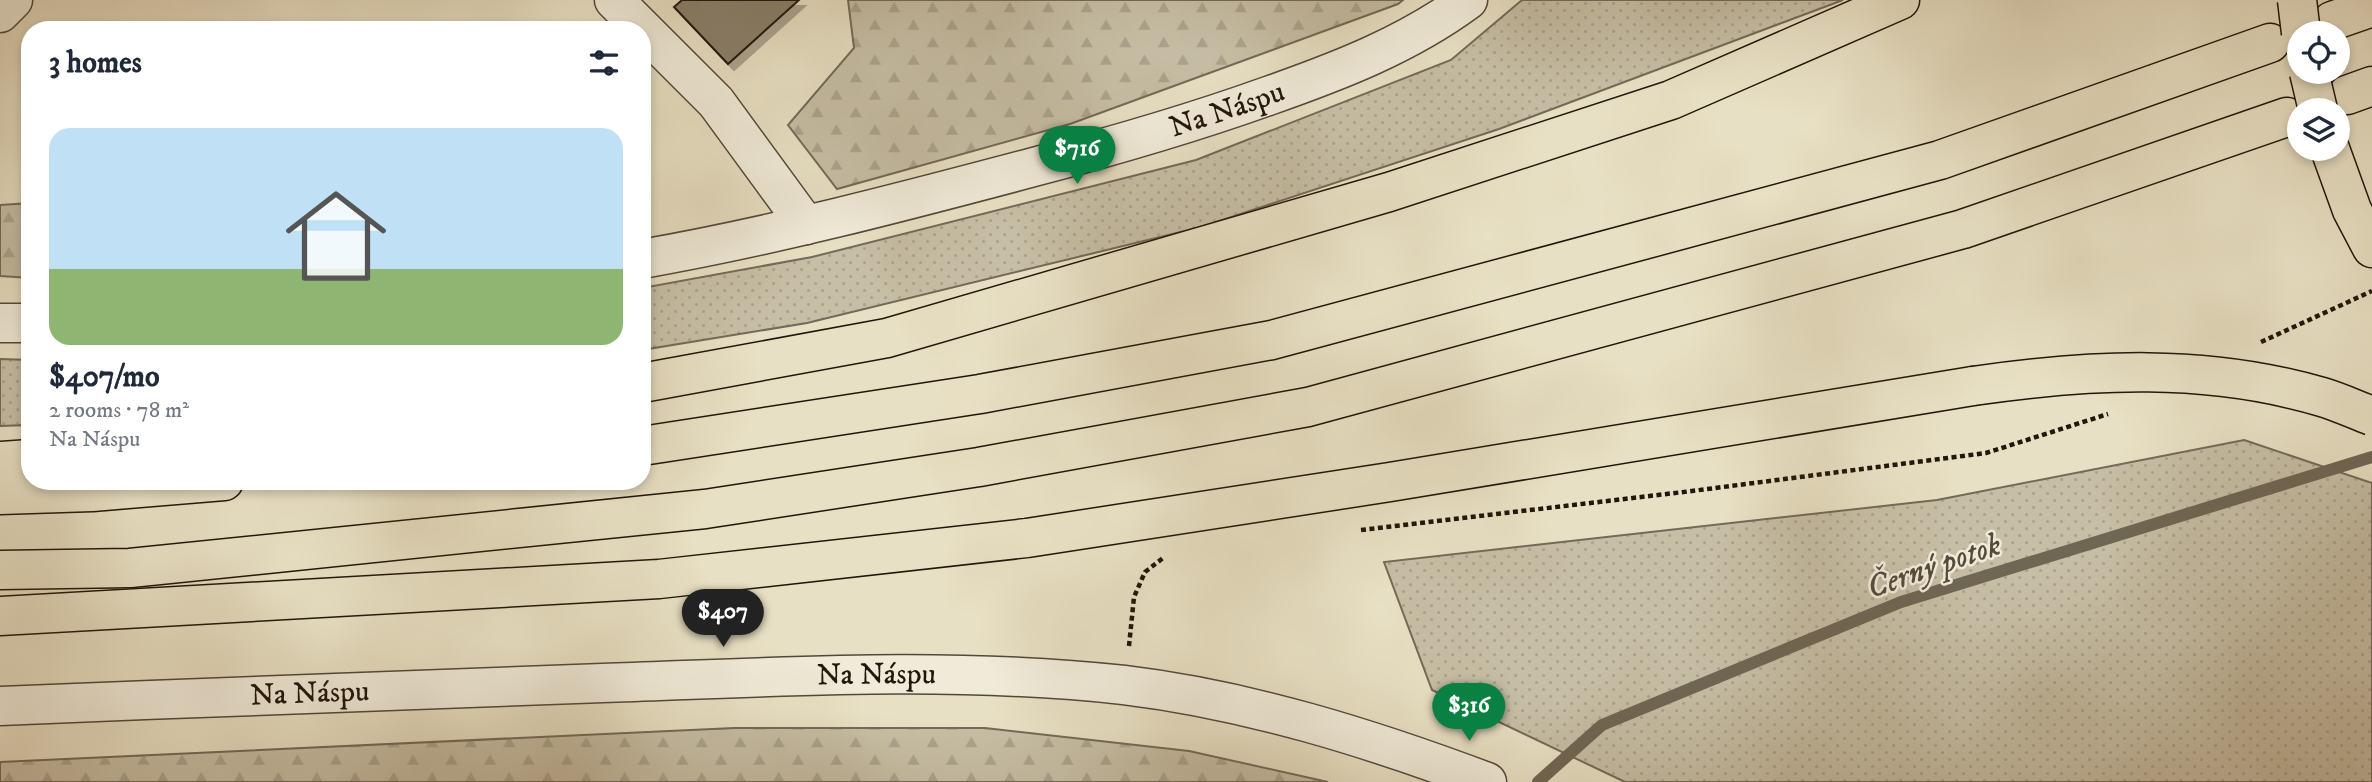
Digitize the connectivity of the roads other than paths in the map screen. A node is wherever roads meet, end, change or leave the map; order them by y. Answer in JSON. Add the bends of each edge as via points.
{"nodes":[{"id":1,"x":13,"y":0,"type":"edge"},
{"id":2,"x":614,"y":0,"type":"edge"},
{"id":3,"x":1468,"y":0,"type":"edge"},
{"id":4,"x":1900,"y":0,"type":"edge"},
{"id":5,"x":2297,"y":0,"type":"edge"},
{"id":6,"x":2372,"y":7,"type":"edge"},
{"id":7,"x":0,"y":13,"type":"edge"},
{"id":8,"x":635,"y":21,"type":"edge"},
{"id":9,"x":2300,"y":21,"type":"edge"},
{"id":10,"x":2334,"y":21,"type":"edge"},
{"id":11,"x":651,"y":37,"type":"edge"},
{"id":12,"x":2287,"y":38,"type":"edge"},
{"id":13,"x":2287,"y":117,"type":"edge"},
{"id":14,"x":2335,"y":161,"type":"edge"},
{"id":15,"x":807,"y":225,"type":"junction"},
{"id":16,"x":2372,"y":248,"type":"edge"},
{"id":17,"x":651,"y":257,"type":"edge"},
{"id":18,"x":0,"y":323,"type":"edge"},
{"id":19,"x":21,"y":323,"type":"edge"},
{"id":20,"x":651,"y":381,"type":"edge"},
{"id":21,"x":2372,"y":416,"type":"edge"},
{"id":22,"x":651,"y":445,"type":"edge"},
{"id":23,"x":21,"y":460,"type":"edge"},
{"id":24,"x":0,"y":461,"type":"edge"},
{"id":25,"x":116,"y":490,"type":"edge"},
{"id":26,"x":0,"y":495,"type":"edge"},
{"id":27,"x":0,"y":570,"type":"edge"},
{"id":28,"x":0,"y":616,"type":"edge"},
{"id":29,"x":0,"y":706,"type":"edge"},
{"id":30,"x":1487,"y":782,"type":"edge"}],
"edges":[{"from":1,"to":7,"type":"street"},
{"from":2,"to":8,"type":"street"},
{"from":3,"to":15,"type":"street","name":"Na Náspu","via":[[1385,51],[1239,106],[1091,152]]},
{"from":4,"to":20,"type":"highway","via":[[1671,100],[1390,192],[887,338]]},
{"from":5,"to":9,"type":"highway","bridge":true},
{"from":6,"to":10,"type":"highway"},
{"from":11,"to":15,"type":"street","via":[[716,102]]},
{"from":12,"to":22,"type":"highway","via":[[1940,160],[1272,340],[980,394]]},
{"from":13,"to":27,"type":"highway","via":[[1963,229],[1308,407],[979,467],[705,509],[130,568]]},
{"from":14,"to":16,"type":"highway"},
{"from":15,"to":17,"type":"street","name":"Na Náspu"},
{"from":18,"to":19,"type":"street"},
{"from":21,"to":28,"type":"highway","bridge":true,"via":[[2266,384],[2185,373],[2043,376],[1027,538],[659,579]]},
{"from":23,"to":24,"type":"highway"},
{"from":25,"to":26,"type":"highway"},
{"from":29,"to":30,"type":"street","name":"Na Náspu","via":[[862,676],[1049,678],[1167,691],[1286,718],[1365,738]]}]}
